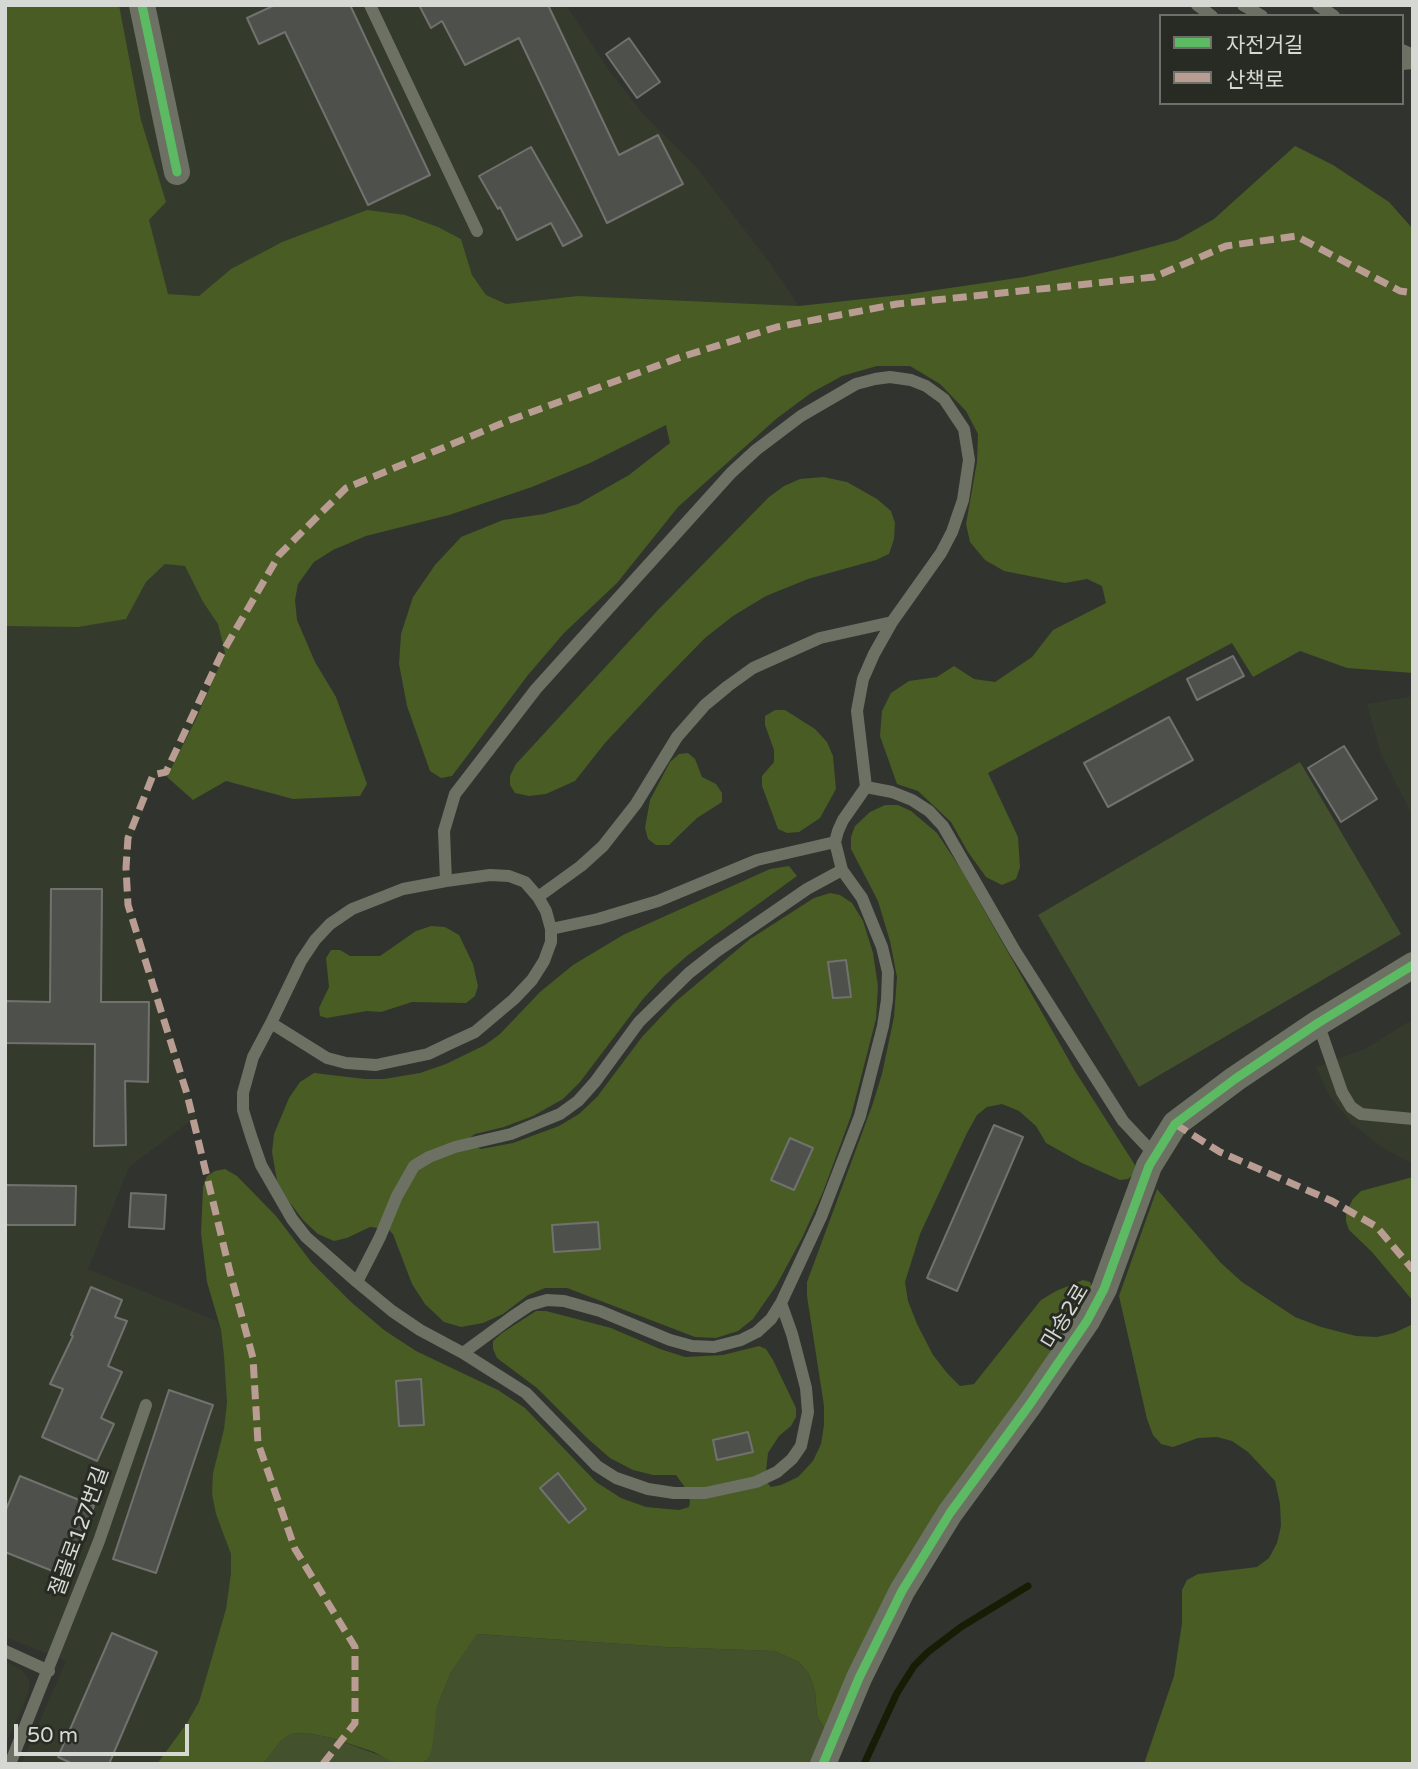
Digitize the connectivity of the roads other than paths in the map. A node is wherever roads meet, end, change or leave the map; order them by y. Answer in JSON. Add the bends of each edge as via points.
{"nodes":[{"id":1,"x":142,"y":5,"type":"edge"},
{"id":2,"x":370,"y":5,"type":"edge"},
{"id":3,"x":1243,"y":5,"type":"edge"},
{"id":4,"x":1259,"y":14,"type":"edge"},
{"id":5,"x":177,"y":172,"type":"dead end"},
{"id":6,"x":477,"y":231,"type":"dead end"},
{"id":7,"x":892,"y":622,"type":"junction"},
{"id":8,"x":866,"y":787,"type":"junction"},
{"id":9,"x":835,"y":842,"type":"junction"},
{"id":10,"x":842,"y":870,"type":"junction"},
{"id":11,"x":446,"y":881,"type":"junction"},
{"id":12,"x":538,"y":897,"type":"junction"},
{"id":13,"x":551,"y":929,"type":"junction"},
{"id":14,"x":1413,"y":965,"type":"edge"},
{"id":15,"x":271,"y":1023,"type":"junction"},
{"id":16,"x":1318,"y":1023,"type":"junction"},
{"id":17,"x":1413,"y":1119,"type":"edge"},
{"id":18,"x":1154,"y":1155,"type":"junction"},
{"id":19,"x":357,"y":1282,"type":"junction"},
{"id":20,"x":780,"y":1303,"type":"junction"},
{"id":21,"x":464,"y":1353,"type":"junction"},
{"id":22,"x":146,"y":1405,"type":"dead end"},
{"id":23,"x":5,"y":1651,"type":"edge"},
{"id":24,"x":48,"y":1671,"type":"junction"},
{"id":25,"x":10,"y":1764,"type":"edge"},
{"id":26,"x":823,"y":1764,"type":"edge"}],
"edges":[{"from":1,"to":5,"type":"street"},
{"from":2,"to":6,"type":"lane"},
{"from":3,"to":4,"type":"lane"},
{"from":7,"to":8,"type":"lane","via":[[874,653],[859,695]]},
{"from":7,"to":11,"type":"lane","via":[[952,532],[969,460],[964,429],[944,399],[926,386],[890,377],[856,384],[801,416],[756,450],[536,689],[455,794],[444,831]]},
{"from":7,"to":12,"type":"lane","via":[[820,638],[753,668],[728,686],[677,737],[611,837]]},
{"from":8,"to":9,"type":"lane","via":[[843,820]]},
{"from":8,"to":18,"type":"lane","via":[[912,800],[943,826],[1123,1121]]},
{"from":9,"to":10,"type":"lane"},
{"from":9,"to":13,"type":"lane","via":[[757,860],[658,901]]},
{"from":10,"to":19,"type":"lane","via":[[796,896],[689,973],[639,1022],[596,1082],[560,1114],[511,1134],[455,1147],[414,1166]]},
{"from":10,"to":20,"type":"lane","via":[[862,898],[883,947],[887,1000],[860,1116],[821,1217]]},
{"from":11,"to":12,"type":"lane","via":[[509,876],[526,882]]},
{"from":11,"to":15,"type":"lane","via":[[403,889],[330,923],[301,961]]},
{"from":12,"to":13,"type":"lane"},
{"from":13,"to":15,"type":"lane","via":[[544,961],[514,999],[475,1032],[428,1054],[376,1065],[346,1063],[327,1058]]},
{"from":14,"to":16,"type":"street","name":"마송2로"},
{"from":15,"to":19,"type":"lane","via":[[253,1058],[243,1093],[251,1136],[261,1165],[292,1219]]},
{"from":16,"to":17,"type":"lane","via":[[1351,1107],[1361,1114]]},
{"from":16,"to":18,"type":"street","name":"마송2로","via":[[1192,1110],[1175,1124]]},
{"from":18,"to":26,"type":"street","name":"마송2로","via":[[1104,1289],[1087,1321],[950,1513],[902,1591]]},
{"from":19,"to":21,"type":"lane","via":[[420,1330]]},
{"from":20,"to":21,"type":"lane","via":[[757,1332],[713,1347],[670,1340],[600,1311],[547,1300],[512,1317]]},
{"from":20,"to":21,"type":"lane","via":[[806,1388],[808,1412],[801,1446],[777,1472],[756,1482],[705,1493],[648,1489],[616,1478],[597,1466],[526,1393]]},
{"from":22,"to":24,"type":"lane","name":"절골로127번길"},
{"from":23,"to":24,"type":"lane"},
{"from":24,"to":25,"type":"lane","name":"절골로127번길"}]}
